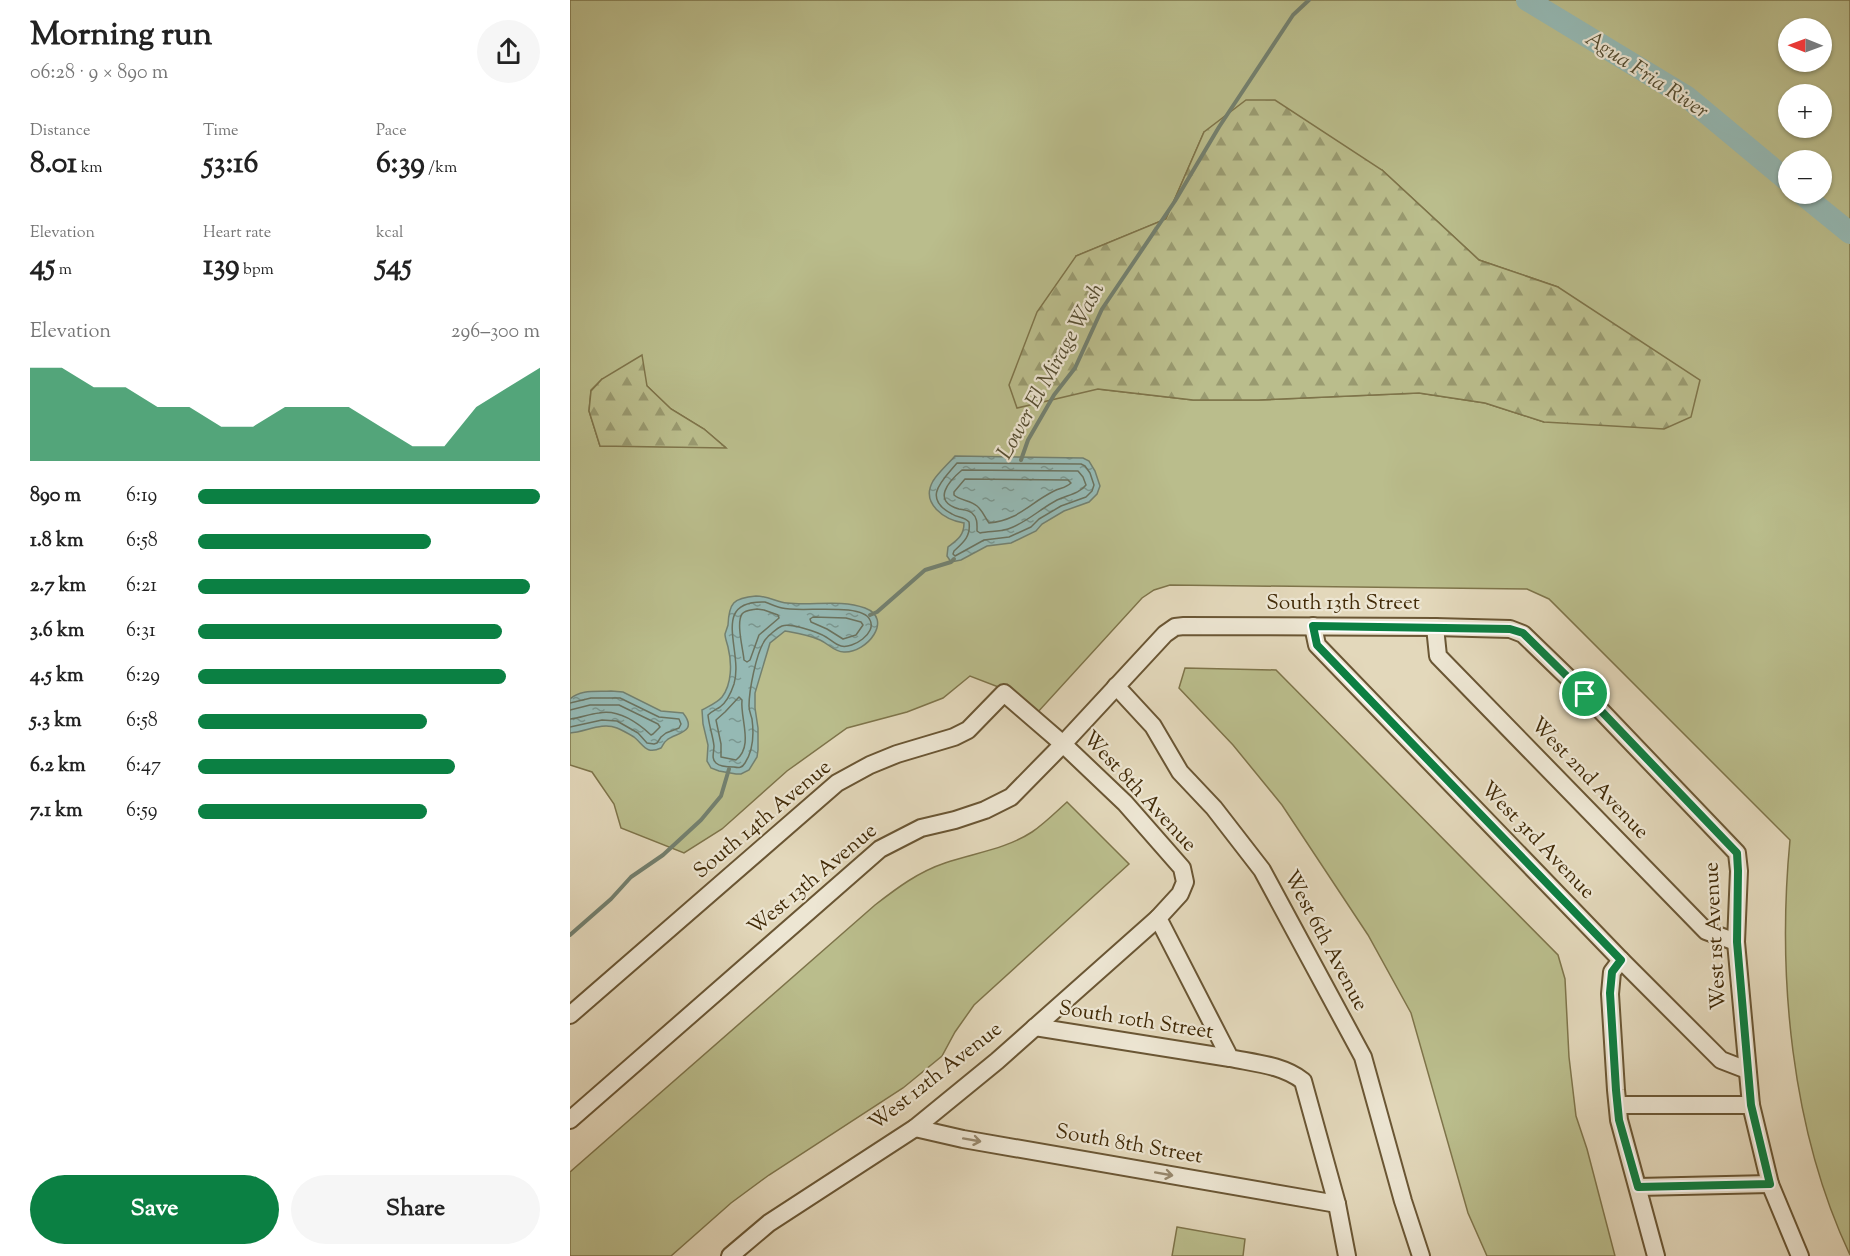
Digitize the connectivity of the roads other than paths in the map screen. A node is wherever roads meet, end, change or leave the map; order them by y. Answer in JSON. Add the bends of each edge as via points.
{"nodes":[{"id":1,"x":1313,"y":626,"type":"junction"},
{"id":2,"x":1175,"y":627,"type":"joint"},
{"id":3,"x":1435,"y":627,"type":"junction"},
{"id":4,"x":1510,"y":629,"type":"joint"},
{"id":5,"x":1116,"y":686,"type":"junction"},
{"id":6,"x":1004,"y":693,"type":"joint"},
{"id":7,"x":1063,"y":744,"type":"junction"},
{"id":8,"x":1158,"y":918,"type":"junction"},
{"id":9,"x":1737,"y":942,"type":"junction"},
{"id":10,"x":1621,"y":960,"type":"junction"},
{"id":11,"x":570,"y":1015,"type":"edge"},
{"id":12,"x":1035,"y":1027,"type":"junction"},
{"id":13,"x":1230,"y":1058,"type":"junction"},
{"id":14,"x":1747,"y":1070,"type":"junction"},
{"id":15,"x":1618,"y":1105,"type":"junction"},
{"id":16,"x":1751,"y":1105,"type":"junction"},
{"id":17,"x":570,"y":1120,"type":"edge"},
{"id":18,"x":915,"y":1128,"type":"junction"},
{"id":19,"x":1770,"y":1184,"type":"junction"},
{"id":20,"x":1638,"y":1187,"type":"junction"},
{"id":21,"x":1337,"y":1204,"type":"junction"},
{"id":22,"x":730,"y":1256,"type":"edge"},
{"id":23,"x":1347,"y":1256,"type":"edge"},
{"id":24,"x":1421,"y":1256,"type":"edge"},
{"id":25,"x":1656,"y":1256,"type":"edge"},
{"id":26,"x":1800,"y":1256,"type":"edge"}],
"edges":[{"from":1,"to":2,"type":"street","name":"South 13th Street"},
{"from":1,"to":3,"type":"street","name":"South 13th Street"},
{"from":1,"to":10,"type":"street","name":"West 3rd Avenue","via":[[1317,645]]},
{"from":2,"to":5,"type":"street","name":"West 13th Avenue"},
{"from":3,"to":4,"type":"street","name":"South 13th Street"},
{"from":3,"to":9,"type":"street","name":"West 2nd Avenue","via":[[1438,656],[1706,932]]},
{"from":4,"to":9,"type":"street","name":"West 1st Avenue","via":[[1523,633],[1585,694],[1737,853]]},
{"from":5,"to":7,"type":"street","name":"West 13th Avenue"},
{"from":5,"to":24,"type":"street","name":"West 6th Avenue","via":[[1153,726],[1180,772],[1262,870],[1363,1057]]},
{"from":6,"to":7,"type":"street","name":"West 8th Avenue"},
{"from":6,"to":11,"type":"street","name":"South 14th Avenue","via":[[968,730],[897,754],[837,783]]},
{"from":7,"to":8,"type":"street","name":"West 8th Avenue","via":[[1125,803],[1182,868],[1185,882],[1180,894]]},
{"from":7,"to":17,"type":"street","name":"West 13th Avenue","via":[[1011,797],[985,810],[921,828],[880,849]]},
{"from":8,"to":12,"type":"street","name":"West 12th Avenue"},
{"from":8,"to":13,"type":"street"},
{"from":9,"to":14,"type":"street","name":"West 1st Avenue"},
{"from":10,"to":14,"type":"street","name":"West 3rd Avenue","via":[[1722,1060]]},
{"from":10,"to":15,"type":"street","via":[[1612,972],[1610,993]]},
{"from":12,"to":13,"type":"street","name":"South 10th Street"},
{"from":12,"to":18,"type":"street","name":"West 12th Avenue"},
{"from":13,"to":21,"type":"street","via":[[1294,1073],[1303,1080]]},
{"from":14,"to":16,"type":"street","name":"West 1st Avenue"},
{"from":15,"to":16,"type":"street"},
{"from":15,"to":20,"type":"street"},
{"from":16,"to":19,"type":"street","name":"West 1st Avenue"},
{"from":18,"to":21,"type":"street","name":"South 8th Street","one_way":true},
{"from":18,"to":22,"type":"street","name":"West 12th Avenue","via":[[769,1223]]},
{"from":19,"to":20,"type":"street"},
{"from":19,"to":26,"type":"street","name":"West 1st Avenue"},
{"from":20,"to":25,"type":"street"},
{"from":21,"to":23,"type":"street"}]}
